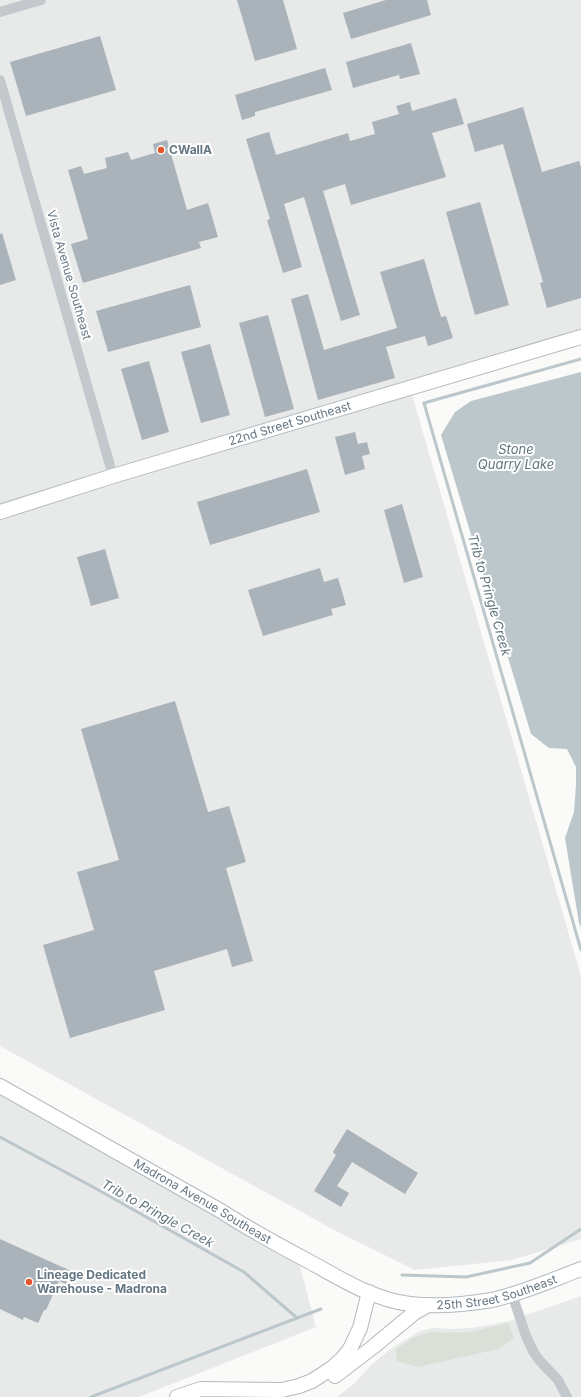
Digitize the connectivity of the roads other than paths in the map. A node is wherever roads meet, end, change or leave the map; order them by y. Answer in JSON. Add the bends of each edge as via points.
{"nodes":[{"id":1,"x":41,"y":0,"type":"edge"},
{"id":2,"x":0,"y":12,"type":"edge"},
{"id":3,"x":0,"y":80,"type":"edge"},
{"id":4,"x":581,"y":337,"type":"edge"},
{"id":5,"x":113,"y":476,"type":"junction"},
{"id":6,"x":0,"y":512,"type":"edge"},
{"id":7,"x":0,"y":1086,"type":"edge"},
{"id":8,"x":581,"y":1269,"type":"edge"},
{"id":9,"x":369,"y":1292,"type":"junction"},
{"id":10,"x":512,"y":1294,"type":"junction"},
{"id":11,"x":411,"y":1304,"type":"joint"},
{"id":12,"x":429,"y":1305,"type":"junction"},
{"id":13,"x":312,"y":1381,"type":"junction"},
{"id":14,"x":178,"y":1397,"type":"edge"},
{"id":15,"x":567,"y":1397,"type":"edge"}],
"edges":[{"from":1,"to":2,"type":"street"},
{"from":3,"to":5,"type":"street","name":"Vista Avenue Southeast"},
{"from":4,"to":5,"type":"street","name":"22nd Street Southeast"},
{"from":5,"to":6,"type":"street","name":"22nd Street Southeast"},
{"from":7,"to":9,"type":"street","name":"Madrona Avenue Southeast","via":[[247,1228]]},
{"from":8,"to":10,"type":"street","name":"25th Street Southeast"},
{"from":9,"to":11,"type":"street","name":"Madrona Avenue Southeast"},
{"from":9,"to":13,"type":"street","via":[[360,1328],[350,1349],[332,1368]]},
{"from":10,"to":12,"type":"street","name":"25th Street Southeast","via":[[471,1303]]},
{"from":10,"to":15,"type":"street","via":[[534,1353],[558,1380]]},
{"from":11,"to":12,"type":"street","name":"25th Street Southeast"},
{"from":12,"to":13,"type":"street","via":[[414,1313],[335,1376],[322,1381]]},
{"from":13,"to":14,"type":"street","via":[[282,1390],[201,1389]]}]}
